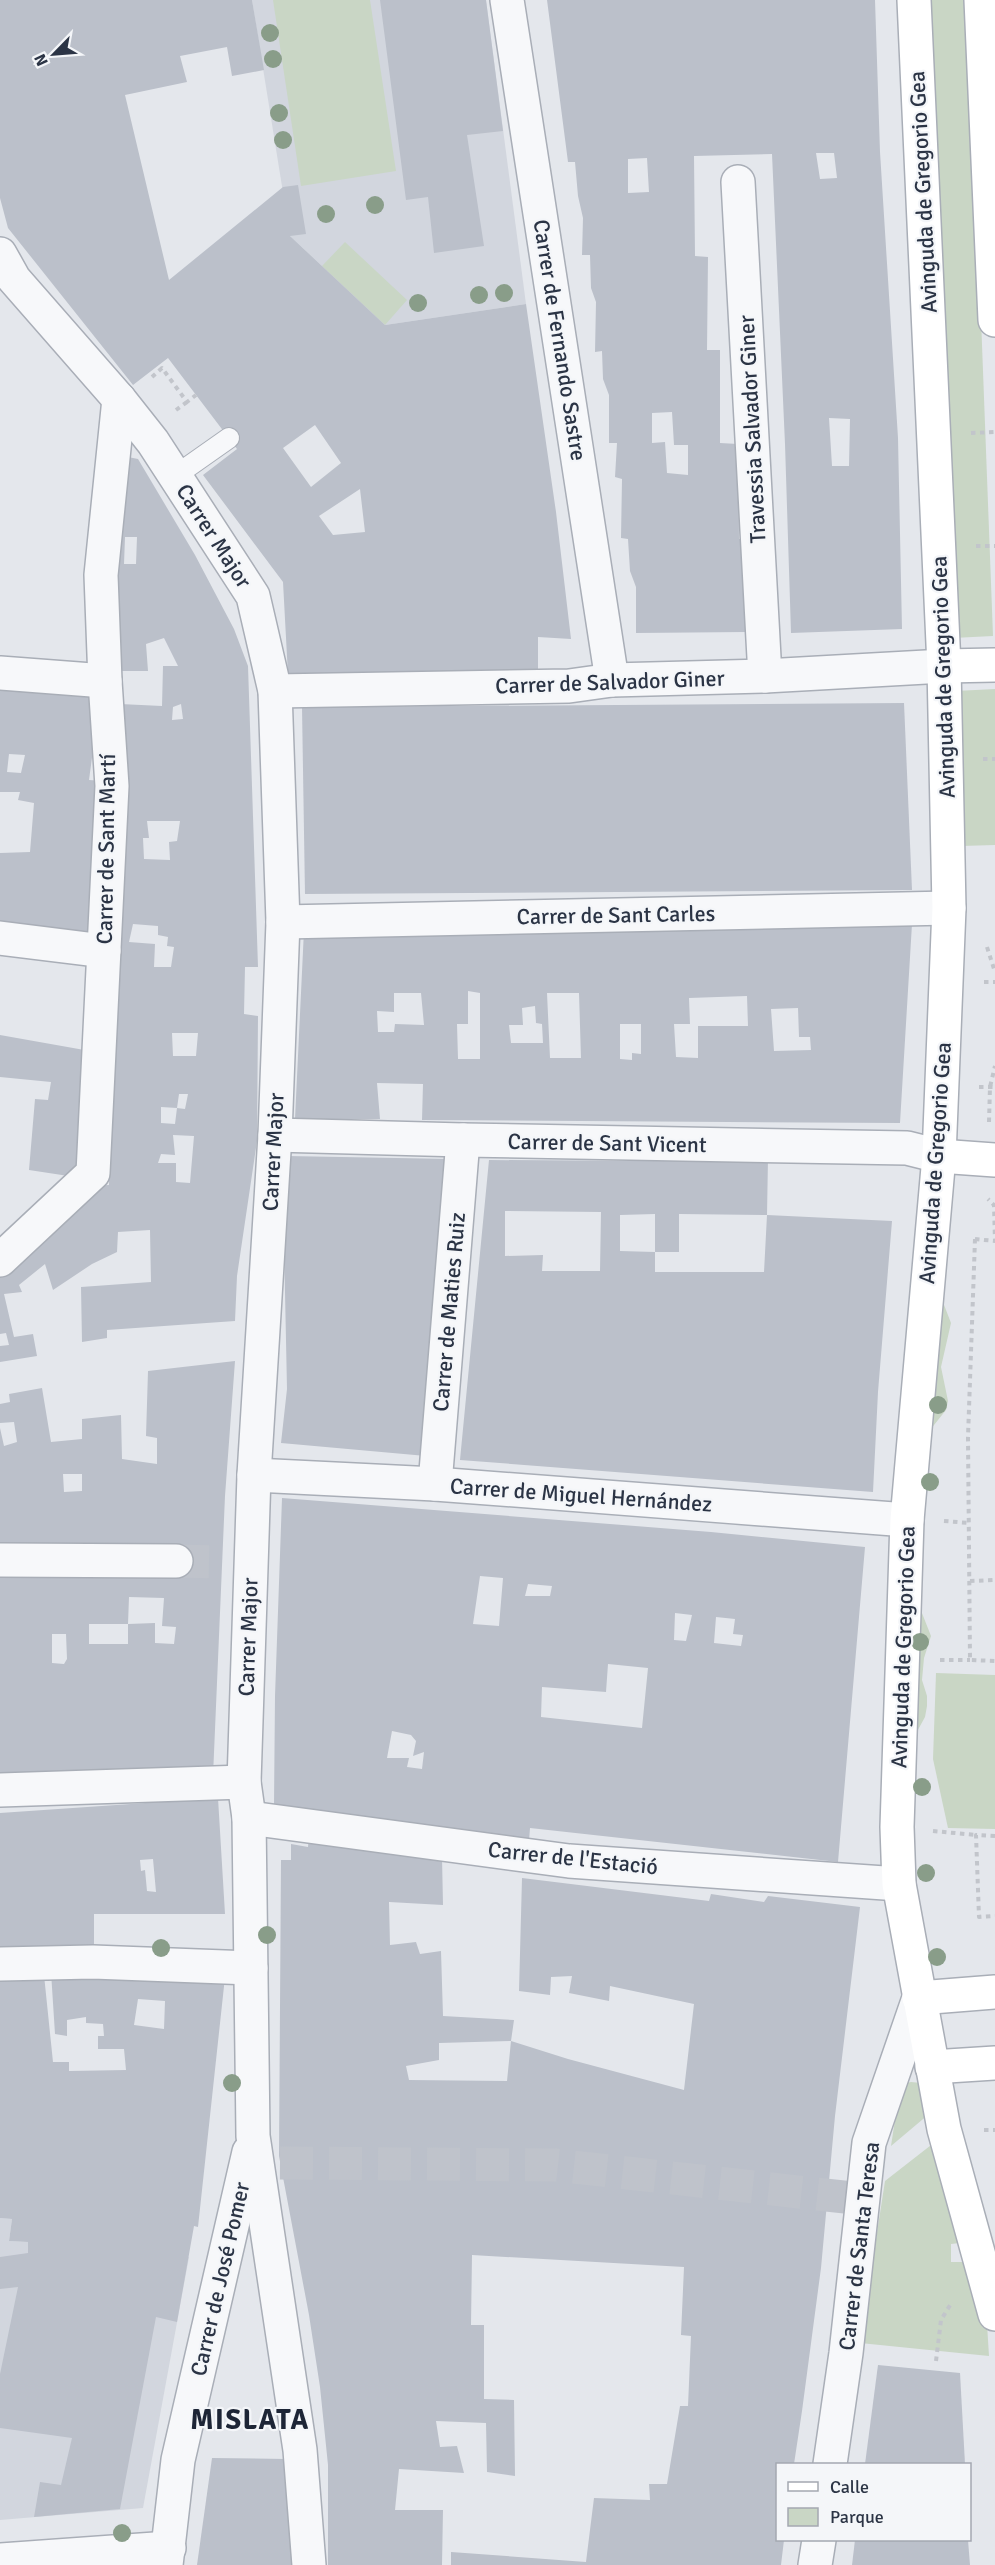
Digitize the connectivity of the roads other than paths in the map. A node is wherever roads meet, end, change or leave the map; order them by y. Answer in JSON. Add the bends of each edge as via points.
{"nodes":[{"id":1,"x":507,"y":0,"type":"edge"},
{"id":2,"x":914,"y":0,"type":"edge"},
{"id":3,"x":981,"y":0,"type":"edge"},
{"id":4,"x":738,"y":182,"type":"dead end"},
{"id":5,"x":5,"y":273,"type":"edge"},
{"id":6,"x":995,"y":320,"type":"edge"},
{"id":7,"x":119,"y":399,"type":"junction"},
{"id":8,"x":229,"y":438,"type":"dead end"},
{"id":9,"x":176,"y":476,"type":"junction"},
{"id":10,"x":995,"y":665,"type":"edge"},
{"id":11,"x":944,"y":666,"type":"junction"},
{"id":12,"x":0,"y":674,"type":"edge"},
{"id":13,"x":765,"y":676,"type":"junction"},
{"id":14,"x":612,"y":680,"type":"junction"},
{"id":15,"x":105,"y":681,"type":"junction"},
{"id":16,"x":275,"y":691,"type":"junction"},
{"id":17,"x":949,"y":908,"type":"junction"},
{"id":18,"x":283,"y":922,"type":"junction"},
{"id":19,"x":0,"y":938,"type":"edge"},
{"id":20,"x":104,"y":951,"type":"junction"},
{"id":21,"x":275,"y":1135,"type":"junction"},
{"id":22,"x":463,"y":1140,"type":"junction"},
{"id":23,"x":939,"y":1156,"type":"junction"},
{"id":24,"x":995,"y":1160,"type":"edge"},
{"id":25,"x":0,"y":1260,"type":"edge"},
{"id":26,"x":254,"y":1475,"type":"junction"},
{"id":27,"x":435,"y":1484,"type":"junction"},
{"id":28,"x":907,"y":1520,"type":"junction"},
{"id":29,"x":0,"y":1560,"type":"edge"},
{"id":30,"x":176,"y":1561,"type":"tunnel mouth"},
{"id":31,"x":244,"y":1782,"type":"junction"},
{"id":32,"x":0,"y":1790,"type":"edge"},
{"id":33,"x":249,"y":1818,"type":"junction"},
{"id":34,"x":899,"y":1884,"type":"junction"},
{"id":35,"x":0,"y":1964,"type":"edge"},
{"id":36,"x":251,"y":1968,"type":"junction"},
{"id":37,"x":995,"y":1992,"type":"edge"},
{"id":38,"x":919,"y":1998,"type":"junction"},
{"id":39,"x":995,"y":2063,"type":"edge"},
{"id":40,"x":932,"y":2067,"type":"junction"},
{"id":41,"x":259,"y":2157,"type":"junction"},
{"id":42,"x":995,"y":2314,"type":"edge"},
{"id":43,"x":830,"y":2463,"type":"edge"},
{"id":44,"x":819,"y":2541,"type":"edge"},
{"id":45,"x":167,"y":2557,"type":"edge"},
{"id":46,"x":0,"y":2560,"type":"edge"},
{"id":47,"x":309,"y":2565,"type":"edge"},
{"id":48,"x":815,"y":2565,"type":"edge"}],
"edges":[{"from":1,"to":14,"type":"street","name":"Carrer de Fernando Sastre"},
{"from":2,"to":11,"type":"street","name":"Avinguda de Gregorio Gea"},
{"from":3,"to":6,"type":"street"},
{"from":4,"to":13,"type":"street","name":"Travessia Salvador Giner"},
{"from":5,"to":7,"type":"street","name":"Carrer Major"},
{"from":7,"to":9,"type":"street","name":"Carrer Major"},
{"from":7,"to":15,"type":"street","name":"Carrer de Sant Martí","via":[[101,575]]},
{"from":8,"to":9,"type":"lane"},
{"from":9,"to":16,"type":"street","name":"Carrer Major","via":[[253,596]]},
{"from":10,"to":11,"type":"street"},
{"from":11,"to":13,"type":"street","name":"Carrer de Salvador Giner"},
{"from":11,"to":17,"type":"street","name":"Avinguda de Gregorio Gea"},
{"from":12,"to":15,"type":"street"},
{"from":13,"to":14,"type":"street","name":"Carrer de Salvador Giner"},
{"from":14,"to":16,"type":"street","name":"Carrer de Salvador Giner","via":[[569,686]]},
{"from":15,"to":20,"type":"street","name":"Carrer de Sant Martí","via":[[112,786]]},
{"from":16,"to":18,"type":"street","name":"Carrer Major"},
{"from":17,"to":18,"type":"street","name":"Carrer de Sant Carles"},
{"from":17,"to":23,"type":"street","name":"Avinguda de Gregorio Gea"},
{"from":18,"to":21,"type":"street","name":"Carrer Major"},
{"from":19,"to":20,"type":"street"},
{"from":20,"to":25,"type":"street","name":"Carrer de Sant Martí","via":[[93,1173]]},
{"from":21,"to":22,"type":"street","name":"Carrer de Sant Vicent"},
{"from":21,"to":26,"type":"street","name":"Carrer Major"},
{"from":22,"to":23,"type":"street","name":"Carrer de Sant Vicent","via":[[906,1148]]},
{"from":22,"to":27,"type":"street","name":"Carrer de Maties Ruiz"},
{"from":23,"to":24,"type":"street"},
{"from":23,"to":28,"type":"street","name":"Avinguda de Gregorio Gea"},
{"from":26,"to":27,"type":"street","name":"Carrer de Miguel Hernández"},
{"from":26,"to":31,"type":"street","name":"Carrer Major","via":[[236,1562]]},
{"from":27,"to":28,"type":"street","name":"Carrer de Miguel Hernández"},
{"from":28,"to":34,"type":"street","name":"Avinguda de Gregorio Gea","via":[[897,1818]]},
{"from":29,"to":30,"type":"street"},
{"from":31,"to":32,"type":"street"},
{"from":31,"to":33,"type":"street","name":"Carrer Major"},
{"from":33,"to":34,"type":"street","name":"Carrer de l'Estació","via":[[569,1861]]},
{"from":33,"to":36,"type":"street","name":"Carrer Major"},
{"from":34,"to":38,"type":"street","name":"Avinguda de Gregorio Gea"},
{"from":35,"to":36,"type":"street","via":[[93,1962]]},
{"from":36,"to":41,"type":"street","name":"Carrer Major"},
{"from":37,"to":38,"type":"street"},
{"from":38,"to":40,"type":"street","name":"Avinguda de Gregorio Gea"},
{"from":38,"to":43,"type":"street","name":"Carrer de Santa Teresa","via":[[868,2143],[846,2356]]},
{"from":39,"to":40,"type":"street"},
{"from":40,"to":42,"type":"street","name":"Avinguda de Gregorio Gea","via":[[944,2128]]},
{"from":41,"to":45,"type":"street","name":"Carrer de José Pomer","via":[[178,2460]]},
{"from":41,"to":47,"type":"street","via":[[300,2450]]},
{"from":44,"to":48,"type":"street"},
{"from":45,"to":46,"type":"street"}]}
